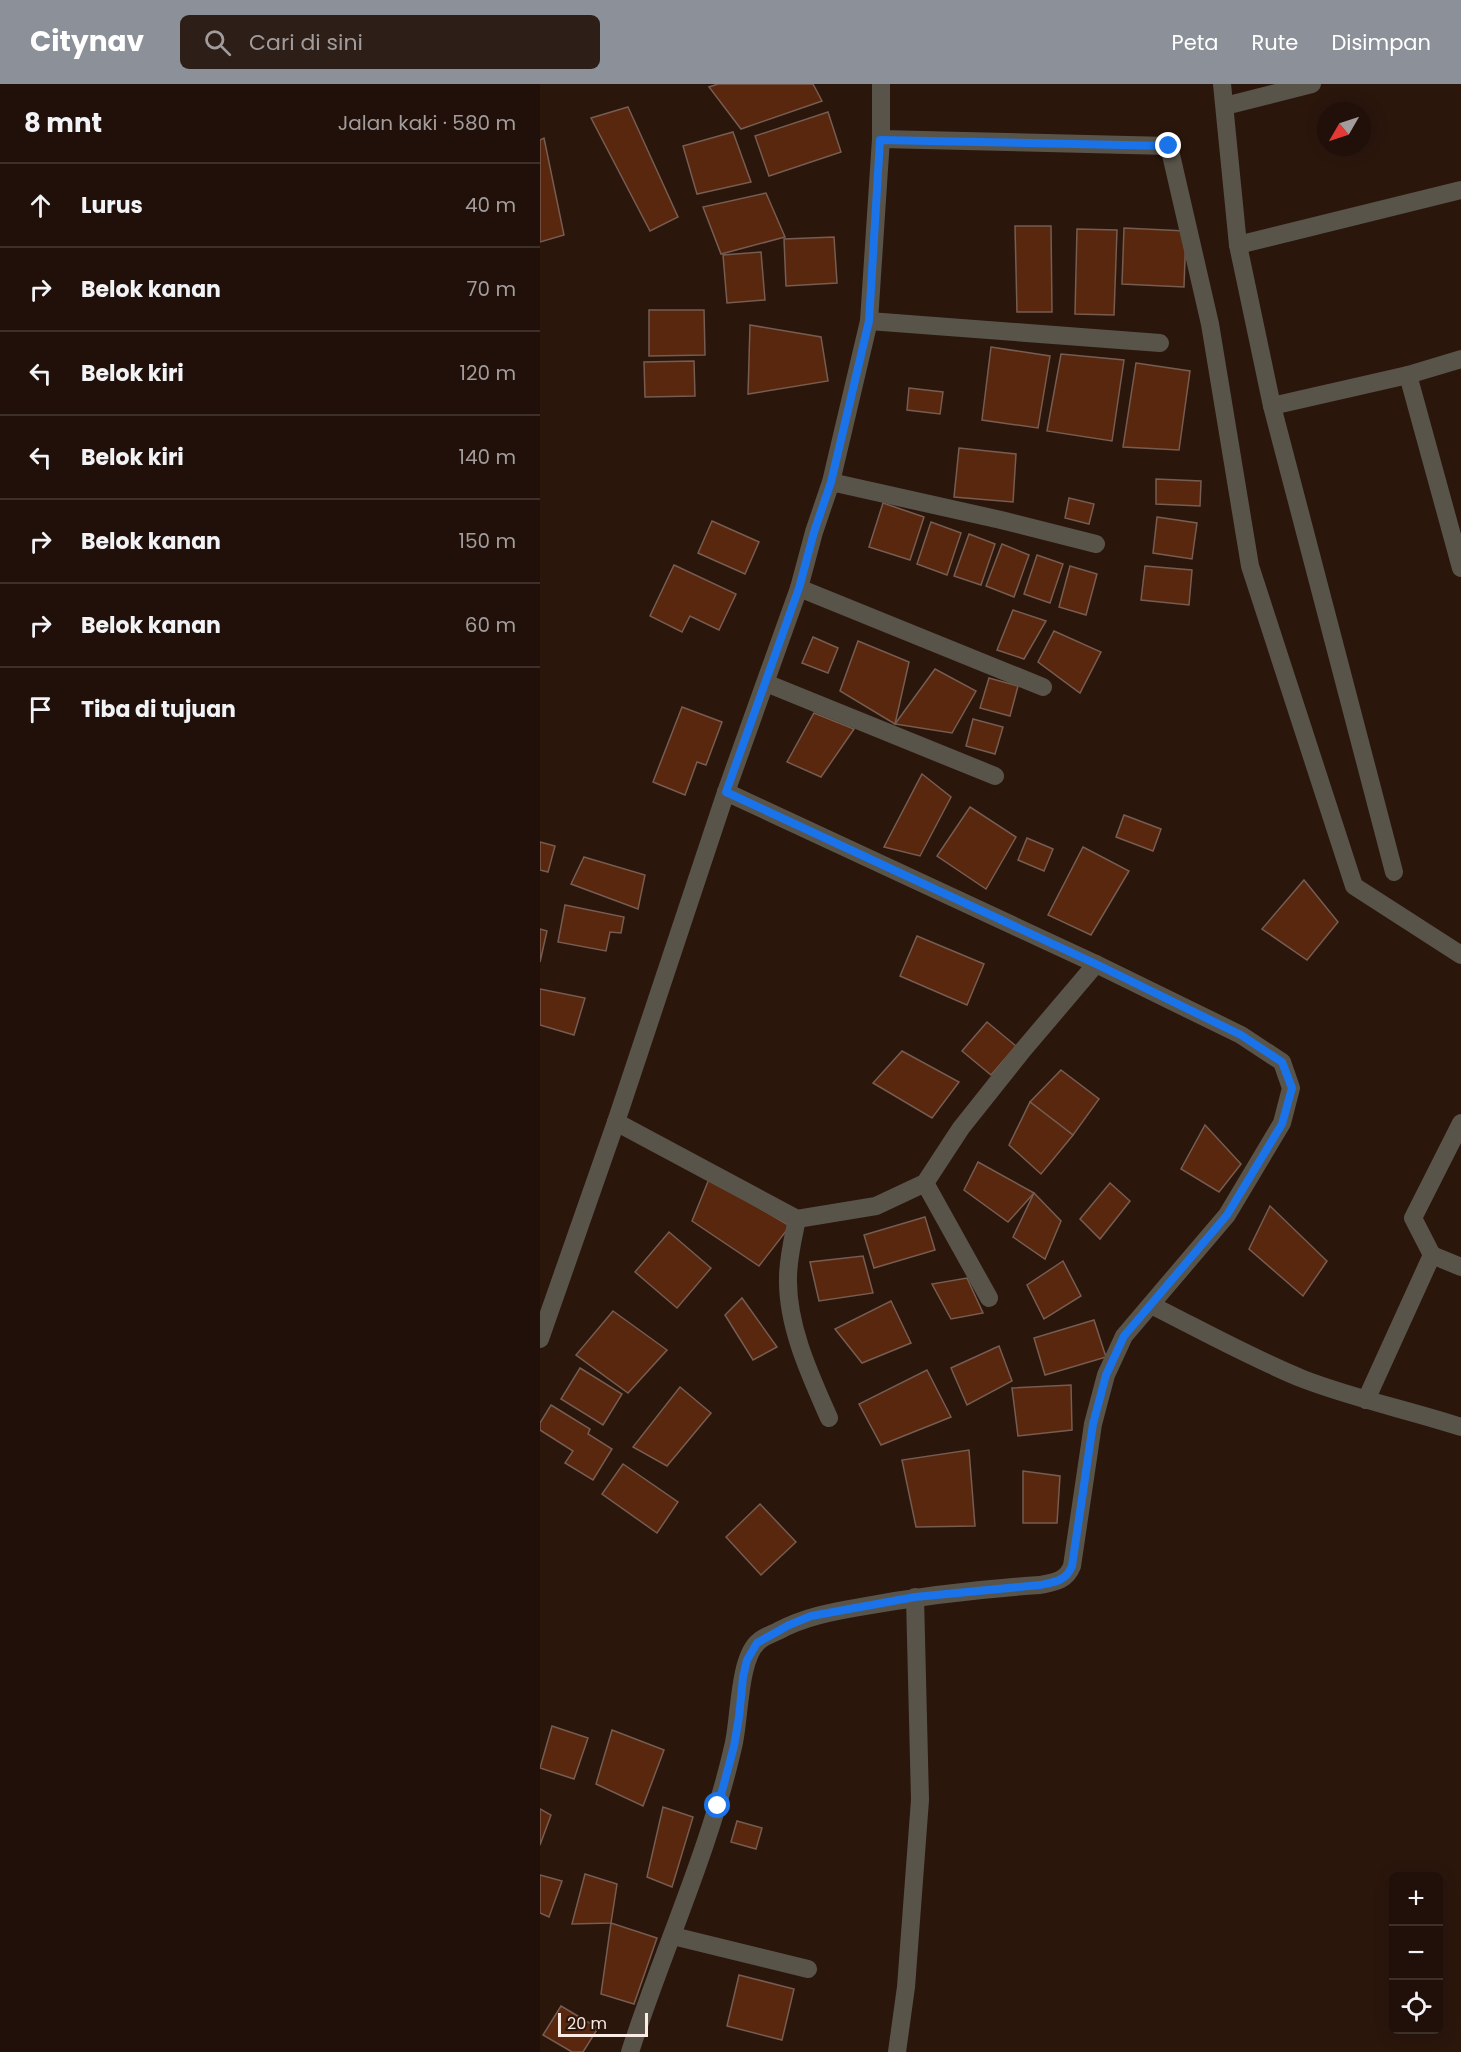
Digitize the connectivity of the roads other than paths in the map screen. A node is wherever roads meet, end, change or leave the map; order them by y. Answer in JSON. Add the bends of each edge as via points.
{"nodes":[{"id":1,"x":881,"y":84,"type":"edge"},
{"id":2,"x":1222,"y":84,"type":"edge"},
{"id":3,"x":1312,"y":84,"type":"edge"},
{"id":4,"x":1224,"y":106,"type":"junction"},
{"id":5,"x":880,"y":140,"type":"junction"},
{"id":6,"x":1461,"y":190,"type":"edge"},
{"id":7,"x":1238,"y":246,"type":"junction"},
{"id":8,"x":869,"y":321,"type":"junction"},
{"id":9,"x":1160,"y":343,"type":"dead end"},
{"id":10,"x":1461,"y":359,"type":"edge"},
{"id":11,"x":1408,"y":375,"type":"junction"},
{"id":12,"x":1272,"y":406,"type":"junction"},
{"id":13,"x":831,"y":482,"type":"junction"},
{"id":14,"x":1096,"y":544,"type":"dead end"},
{"id":15,"x":1461,"y":568,"type":"edge"},
{"id":16,"x":799,"y":588,"type":"junction"},
{"id":17,"x":766,"y":683,"type":"junction"},
{"id":18,"x":1043,"y":687,"type":"dead end"},
{"id":19,"x":995,"y":776,"type":"dead end"},
{"id":20,"x":726,"y":792,"type":"junction"},
{"id":21,"x":1394,"y":872,"type":"dead end"},
{"id":22,"x":1461,"y":955,"type":"edge"},
{"id":23,"x":1096,"y":964,"type":"junction"},
{"id":24,"x":616,"y":1122,"type":"junction"},
{"id":25,"x":1461,"y":1123,"type":"edge"},
{"id":26,"x":925,"y":1183,"type":"junction"},
{"id":27,"x":797,"y":1219,"type":"junction"},
{"id":28,"x":1432,"y":1255,"type":"junction"},
{"id":29,"x":1461,"y":1267,"type":"edge"},
{"id":30,"x":989,"y":1298,"type":"dead end"},
{"id":31,"x":1151,"y":1305,"type":"junction"},
{"id":32,"x":540,"y":1339,"type":"edge"},
{"id":33,"x":1366,"y":1400,"type":"junction"},
{"id":34,"x":829,"y":1418,"type":"dead end"},
{"id":35,"x":1461,"y":1427,"type":"edge"},
{"id":36,"x":915,"y":1597,"type":"junction"},
{"id":37,"x":673,"y":1936,"type":"junction"},
{"id":38,"x":808,"y":1969,"type":"dead end"},
{"id":39,"x":630,"y":2052,"type":"edge"},
{"id":40,"x":897,"y":2052,"type":"edge"}],
"edges":[{"from":1,"to":5,"type":"street"},
{"from":2,"to":4,"type":"street"},
{"from":3,"to":4,"type":"street"},
{"from":4,"to":7,"type":"street"},
{"from":5,"to":8,"type":"street"},
{"from":5,"to":22,"type":"street","via":[[1169,146],[1210,324],[1250,566],[1354,886]]},
{"from":6,"to":7,"type":"street"},
{"from":7,"to":12,"type":"street"},
{"from":8,"to":9,"type":"street"},
{"from":8,"to":13,"type":"street"},
{"from":10,"to":11,"type":"street"},
{"from":11,"to":12,"type":"street"},
{"from":11,"to":15,"type":"street"},
{"from":12,"to":21,"type":"street"},
{"from":13,"to":14,"type":"street"},
{"from":13,"to":16,"type":"street"},
{"from":16,"to":17,"type":"street"},
{"from":16,"to":18,"type":"street"},
{"from":17,"to":19,"type":"street"},
{"from":17,"to":20,"type":"street"},
{"from":20,"to":23,"type":"street"},
{"from":20,"to":24,"type":"street"},
{"from":23,"to":26,"type":"street","via":[[961,1128]]},
{"from":23,"to":31,"type":"street","via":[[1241,1035],[1282,1062],[1292,1088],[1282,1124],[1227,1215]]},
{"from":24,"to":27,"type":"street"},
{"from":24,"to":32,"type":"street"},
{"from":25,"to":28,"type":"street","via":[[1413,1218]]},
{"from":26,"to":27,"type":"street","via":[[876,1206]]},
{"from":26,"to":30,"type":"street"},
{"from":27,"to":34,"type":"street","via":[[788,1279],[791,1312]]},
{"from":28,"to":29,"type":"street"},
{"from":28,"to":33,"type":"street"},
{"from":31,"to":33,"type":"street","via":[[1304,1379]]},
{"from":31,"to":36,"type":"street","via":[[1124,1336],[1106,1375],[1093,1424],[1068,1576],[1040,1585]]},
{"from":33,"to":35,"type":"street"},
{"from":36,"to":37,"type":"street","via":[[811,1616],[757,1643],[747,1660],[737,1727],[718,1806]]},
{"from":36,"to":40,"type":"street","via":[[920,1800],[906,1987]]},
{"from":37,"to":38,"type":"street"},
{"from":37,"to":39,"type":"street"}]}
